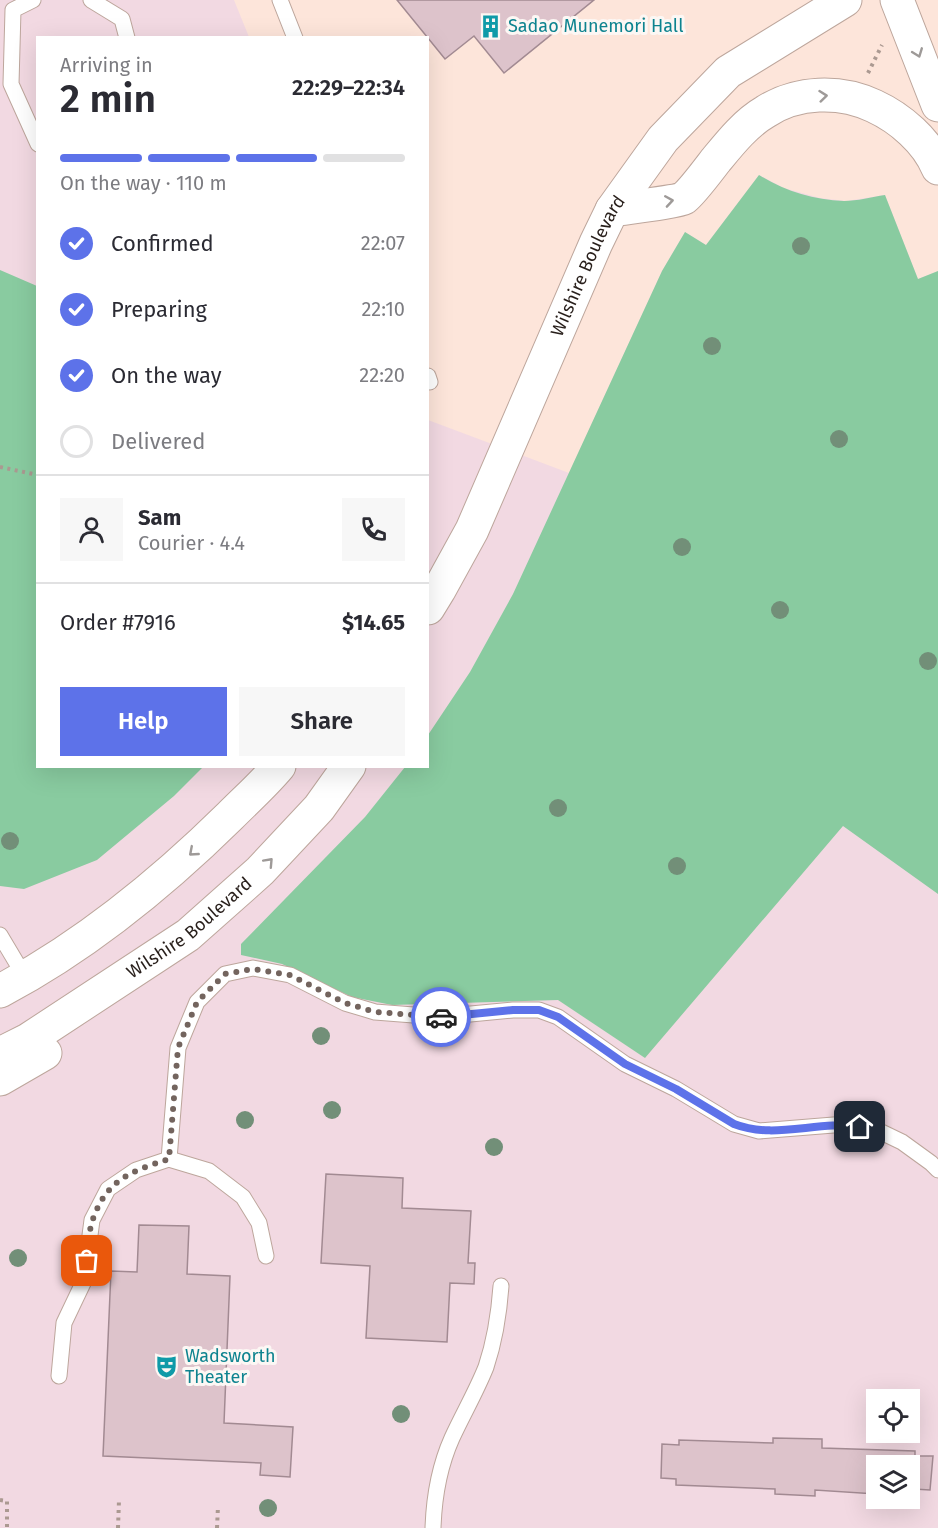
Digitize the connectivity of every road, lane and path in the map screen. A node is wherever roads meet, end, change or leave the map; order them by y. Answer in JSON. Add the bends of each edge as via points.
{"nodes":[{"id":1,"x":33,"y":0,"type":"edge"},
{"id":2,"x":92,"y":0,"type":"edge"},
{"id":3,"x":280,"y":0,"type":"edge"},
{"id":4,"x":845,"y":0,"type":"edge"},
{"id":5,"x":897,"y":0,"type":"edge"},
{"id":6,"x":10,"y":5,"type":"edge"},
{"id":7,"x":126,"y":36,"type":"edge"},
{"id":8,"x":294,"y":36,"type":"edge"},
{"id":9,"x":888,"y":38,"type":"dead end"},
{"id":10,"x":867,"y":75,"type":"dead end"},
{"id":11,"x":938,"y":105,"type":"edge"},
{"id":12,"x":36,"y":140,"type":"edge"},
{"id":13,"x":938,"y":168,"type":"edge"},
{"id":14,"x":612,"y":210,"type":"junction"},
{"id":15,"x":0,"y":467,"type":"edge"},
{"id":16,"x":36,"y":475,"type":"edge"},
{"id":17,"x":429,"y":606,"type":"edge"},
{"id":18,"x":277,"y":768,"type":"edge"},
{"id":19,"x":348,"y":768,"type":"edge"},
{"id":20,"x":0,"y":935,"type":"edge"},
{"id":21,"x":188,"y":935,"type":"junction"},
{"id":22,"x":8,"y":986,"type":"edge"},
{"id":23,"x":0,"y":1054,"type":"edge"},
{"id":24,"x":0,"y":1079,"type":"edge"},
{"id":25,"x":169,"y":1159,"type":"junction"},
{"id":26,"x":938,"y":1170,"type":"edge"},
{"id":27,"x":266,"y":1256,"type":"dead end"},
{"id":28,"x":501,"y":1286,"type":"dead end"},
{"id":29,"x":58,"y":1376,"type":"dead end"},
{"id":30,"x":0,"y":1500,"type":"edge"},
{"id":31,"x":119,"y":1500,"type":"dead end"},
{"id":32,"x":218,"y":1506,"type":"dead end"},
{"id":33,"x":7,"y":1528,"type":"edge"},
{"id":34,"x":118,"y":1528,"type":"edge"},
{"id":35,"x":217,"y":1528,"type":"edge"},
{"id":36,"x":432,"y":1528,"type":"edge"}],
"edges":[{"from":1,"to":6,"type":"lane"},
{"from":2,"to":7,"type":"lane","via":[[122,19]]},
{"from":3,"to":8,"type":"lane"},
{"from":4,"to":14,"type":"main road","name":"Wilshire Boulevard","via":[[728,72],[663,139]]},
{"from":5,"to":11,"type":"main road","one_way":true},
{"from":6,"to":12,"type":"lane","via":[[11,84]]},
{"from":9,"to":10,"type":"path","via":[[877,51]]},
{"from":14,"to":13,"type":"main road","one_way":true,"via":[[683,198],[733,140],[764,112],[791,99],[832,94],[858,98],[890,113],[917,137]]},
{"from":14,"to":17,"type":"main road","name":"Wilshire Boulevard","via":[[472,530]]},
{"from":15,"to":16,"type":"path"},
{"from":18,"to":22,"type":"main road","one_way":true,"via":[[197,848],[145,892],[81,941]]},
{"from":21,"to":19,"type":"main road","name":"Wilshire Boulevard","one_way":true,"via":[[267,864],[319,808]]},
{"from":20,"to":22,"type":"lane"},
{"from":21,"to":23,"type":"main road","name":"Wilshire Boulevard","via":[[28,1040]]},
{"from":21,"to":24,"type":"main road","via":[[103,1016]]},
{"from":25,"to":26,"type":"lane","via":[[178,1048],[197,1002],[225,974],[253,969],[290,975],[345,1003],[375,1012],[439,1017],[539,1010],[558,1017],[625,1064],[734,1124],[759,1131],[846,1124],[874,1129],[902,1142]]},
{"from":25,"to":27,"type":"lane","via":[[209,1171],[243,1197],[259,1223]]},
{"from":25,"to":29,"type":"lane","via":[[136,1170],[108,1189],[92,1220],[84,1281],[63,1323]]},
{"from":28,"to":36,"type":"lane","via":[[498,1325],[486,1366],[440,1470]]},
{"from":30,"to":33,"type":"path","via":[[7,1501]]},
{"from":31,"to":34,"type":"path"},
{"from":32,"to":35,"type":"path"}]}
